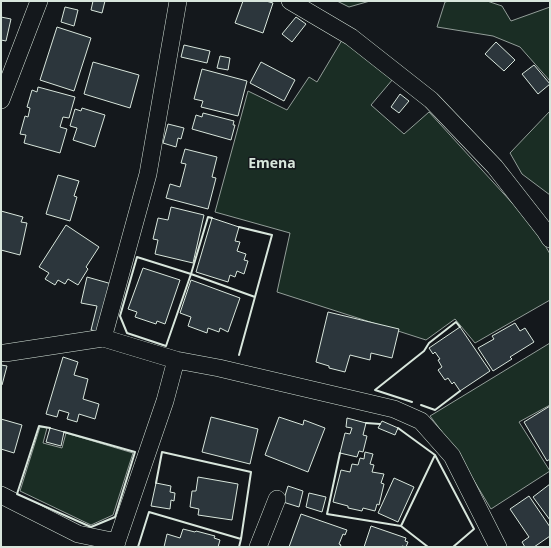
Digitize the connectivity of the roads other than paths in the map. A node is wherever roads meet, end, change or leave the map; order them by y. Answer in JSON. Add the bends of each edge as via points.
{"nodes":[{"id":1,"x":39,"y":1,"type":"edge"},
{"id":2,"x":178,"y":1,"type":"edge"},
{"id":3,"x":290,"y":1,"type":"edge"},
{"id":4,"x":4,"y":82,"type":"edge"},
{"id":5,"x":1,"y":100,"type":"edge"},
{"id":6,"x":550,"y":239,"type":"edge"},
{"id":7,"x":103,"y":338,"type":"junction"},
{"id":8,"x":5,"y":353,"type":"dead end"},
{"id":9,"x":176,"y":360,"type":"junction"},
{"id":10,"x":1,"y":495,"type":"edge"},
{"id":11,"x":277,"y":499,"type":"dead end"},
{"id":12,"x":116,"y":545,"type":"edge"},
{"id":13,"x":258,"y":547,"type":"edge"},
{"id":14,"x":498,"y":547,"type":"edge"}],
"edges":[{"from":1,"to":4,"type":"street"},
{"from":2,"to":7,"type":"street","via":[[148,174]]},
{"from":3,"to":6,"type":"street","via":[[351,36],[431,100],[495,167]]},
{"from":4,"to":5,"type":"street"},
{"from":7,"to":8,"type":"street"},
{"from":7,"to":9,"type":"street"},
{"from":9,"to":12,"type":"street","via":[[165,401]]},
{"from":9,"to":14,"type":"street","via":[[394,409],[421,421],[452,456]]},
{"from":10,"to":12,"type":"street","via":[[78,534]]},
{"from":11,"to":13,"type":"street"}]}
